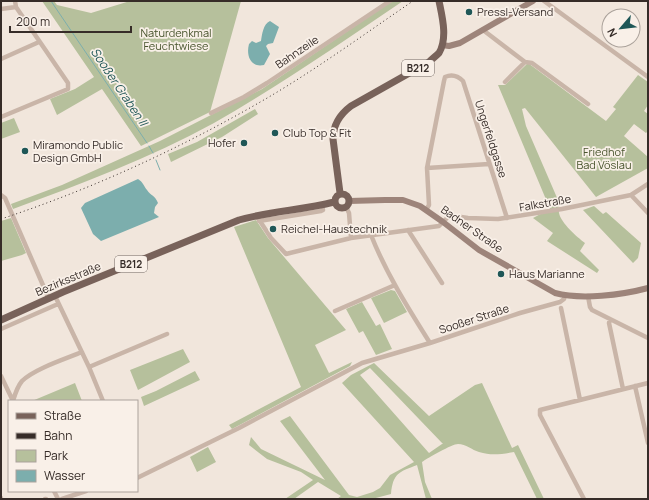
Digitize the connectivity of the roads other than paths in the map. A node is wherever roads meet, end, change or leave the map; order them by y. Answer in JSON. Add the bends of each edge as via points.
{"nodes":[{"id":1,"x":15,"y":1,"type":"edge"},
{"id":2,"x":390,"y":1,"type":"edge"},
{"id":3,"x":439,"y":1,"type":"edge"},
{"id":4,"x":533,"y":1,"type":"edge"},
{"id":5,"x":544,"y":1,"type":"edge"},
{"id":6,"x":16,"y":7,"type":"junction"},
{"id":7,"x":1,"y":9,"type":"edge"},
{"id":8,"x":483,"y":30,"type":"junction"},
{"id":9,"x":39,"y":42,"type":"junction"},
{"id":10,"x":442,"y":45,"type":"junction"},
{"id":11,"x":1,"y":59,"type":"edge"},
{"id":12,"x":525,"y":62,"type":"junction"},
{"id":13,"x":648,"y":78,"type":"edge"},
{"id":14,"x":505,"y":82,"type":"dead end"},
{"id":15,"x":588,"y":104,"type":"dead end"},
{"id":16,"x":211,"y":113,"type":"dead end"},
{"id":17,"x":1,"y":117,"type":"edge"},
{"id":18,"x":489,"y":164,"type":"junction"},
{"id":19,"x":428,"y":168,"type":"junction"},
{"id":20,"x":648,"y":184,"type":"edge"},
{"id":21,"x":340,"y":193,"type":"junction"},
{"id":22,"x":631,"y":194,"type":"junction"},
{"id":23,"x":1,"y":195,"type":"edge"},
{"id":24,"x":334,"y":202,"type":"junction"},
{"id":25,"x":347,"y":204,"type":"junction"},
{"id":26,"x":426,"y":210,"type":"junction"},
{"id":27,"x":648,"y":213,"type":"edge"},
{"id":28,"x":258,"y":218,"type":"junction"},
{"id":29,"x":507,"y":218,"type":"junction"},
{"id":30,"x":444,"y":222,"type":"junction"},
{"id":31,"x":408,"y":230,"type":"junction"},
{"id":32,"x":371,"y":235,"type":"junction"},
{"id":33,"x":351,"y":238,"type":"junction"},
{"id":34,"x":442,"y":284,"type":"dead end"},
{"id":35,"x":395,"y":285,"type":"junction"},
{"id":36,"x":648,"y":288,"type":"edge"},
{"id":37,"x":565,"y":295,"type":"junction"},
{"id":38,"x":588,"y":296,"type":"junction"},
{"id":39,"x":52,"y":298,"type":"junction"},
{"id":40,"x":58,"y":304,"type":"junction"},
{"id":41,"x":561,"y":308,"type":"dead end"},
{"id":42,"x":335,"y":311,"type":"dead end"},
{"id":43,"x":610,"y":319,"type":"junction"},
{"id":44,"x":1,"y":320,"type":"edge"},
{"id":45,"x":1,"y":328,"type":"edge"},
{"id":46,"x":167,"y":334,"type":"dead end"},
{"id":47,"x":648,"y":338,"type":"edge"},
{"id":48,"x":430,"y":343,"type":"junction"},
{"id":49,"x":82,"y":352,"type":"junction"},
{"id":50,"x":89,"y":367,"type":"junction"},
{"id":51,"x":1,"y":376,"type":"edge"},
{"id":52,"x":648,"y":383,"type":"edge"},
{"id":53,"x":635,"y":386,"type":"junction"},
{"id":54,"x":623,"y":389,"type":"junction"},
{"id":55,"x":13,"y":400,"type":"edge"},
{"id":56,"x":13,"y":400,"type":"edge"},
{"id":57,"x":104,"y":400,"type":"edge"},
{"id":58,"x":580,"y":400,"type":"junction"},
{"id":59,"x":648,"y":443,"type":"edge"},
{"id":60,"x":138,"y":478,"type":"edge"},
{"id":61,"x":83,"y":492,"type":"edge"},
{"id":62,"x":62,"y":499,"type":"edge"},
{"id":63,"x":584,"y":499,"type":"edge"}],
"edges":[{"from":1,"to":6,"type":"street"},
{"from":2,"to":16,"type":"street","name":"Bahnzeile","via":[[267,83]]},
{"from":3,"to":10,"type":"main road","via":[[443,28]]},
{"from":4,"to":8,"type":"street"},
{"from":5,"to":13,"type":"street"},
{"from":6,"to":7,"type":"street"},
{"from":6,"to":9,"type":"street"},
{"from":8,"to":10,"type":"street","via":[[460,43]]},
{"from":8,"to":12,"type":"street"},
{"from":9,"to":11,"type":"street"},
{"from":9,"to":17,"type":"street","via":[[68,83],[68,90]]},
{"from":10,"to":21,"type":"main road","number":"B212","via":[[429,62],[342,113],[333,131]]},
{"from":12,"to":14,"type":"street"},
{"from":12,"to":15,"type":"street","via":[[532,63]]},
{"from":18,"to":19,"type":"street"},
{"from":18,"to":19,"type":"street","name":"Ungerfeldgasse","via":[[463,81],[454,75],[445,77]]},
{"from":18,"to":29,"type":"street","name":"Ungerfeldgasse"},
{"from":19,"to":26,"type":"street","via":[[429,205]]},
{"from":20,"to":22,"type":"street","name":"Falkstraße"},
{"from":21,"to":24,"type":"main road"},
{"from":21,"to":25,"type":"main road","via":[[347,195]]},
{"from":22,"to":27,"type":"street"},
{"from":22,"to":29,"type":"street","name":"Falkstraße","via":[[562,210]]},
{"from":23,"to":39,"type":"street"},
{"from":24,"to":25,"type":"main road","via":[[339,208]]},
{"from":24,"to":28,"type":"main road","number":"B212"},
{"from":25,"to":26,"type":"street","name":"Badner Straße","via":[[403,200]]},
{"from":25,"to":33,"type":"street"},
{"from":26,"to":30,"type":"street","name":"Badner Straße"},
{"from":28,"to":33,"type":"street","name":"Falkstraße","via":[[271,238],[286,254]]},
{"from":28,"to":39,"type":"main road","name":"Bezirksstraße","number":"B212","via":[[203,234]]},
{"from":29,"to":30,"type":"street","name":"Falkstraße","via":[[454,216]]},
{"from":30,"to":31,"type":"street","name":"Falkstraße","via":[[439,226]]},
{"from":30,"to":37,"type":"street","name":"Badner Straße","via":[[479,250],[544,287]]},
{"from":31,"to":32,"type":"street","name":"Falkstraße"},
{"from":31,"to":34,"type":"street"},
{"from":32,"to":33,"type":"street","name":"Falkstraße"},
{"from":32,"to":35,"type":"street"},
{"from":35,"to":42,"type":"street"},
{"from":35,"to":48,"type":"street"},
{"from":36,"to":38,"type":"street","name":"Badner Straße"},
{"from":37,"to":38,"type":"street","name":"Badner Straße"},
{"from":37,"to":48,"type":"street","name":"Sooßer Straße","via":[[560,302]]},
{"from":38,"to":43,"type":"street","via":[[592,310]]},
{"from":39,"to":40,"type":"street"},
{"from":39,"to":44,"type":"main road","name":"Bezirksstraße","number":"B212"},
{"from":40,"to":45,"type":"street"},
{"from":40,"to":49,"type":"street"},
{"from":41,"to":58,"type":"street"},
{"from":43,"to":47,"type":"street"},
{"from":43,"to":54,"type":"street"},
{"from":46,"to":50,"type":"street"},
{"from":48,"to":60,"type":"street","name":"Sooßer Straße","via":[[362,363]]},
{"from":49,"to":50,"type":"street"},
{"from":49,"to":55,"type":"street","via":[[32,374],[19,385]]},
{"from":50,"to":57,"type":"street"},
{"from":51,"to":56,"type":"street"},
{"from":52,"to":53,"type":"street"},
{"from":53,"to":54,"type":"street"},
{"from":53,"to":59,"type":"street"},
{"from":54,"to":58,"type":"street"},
{"from":58,"to":63,"type":"street","via":[[540,410],[540,415]]},
{"from":61,"to":62,"type":"street"}]}
